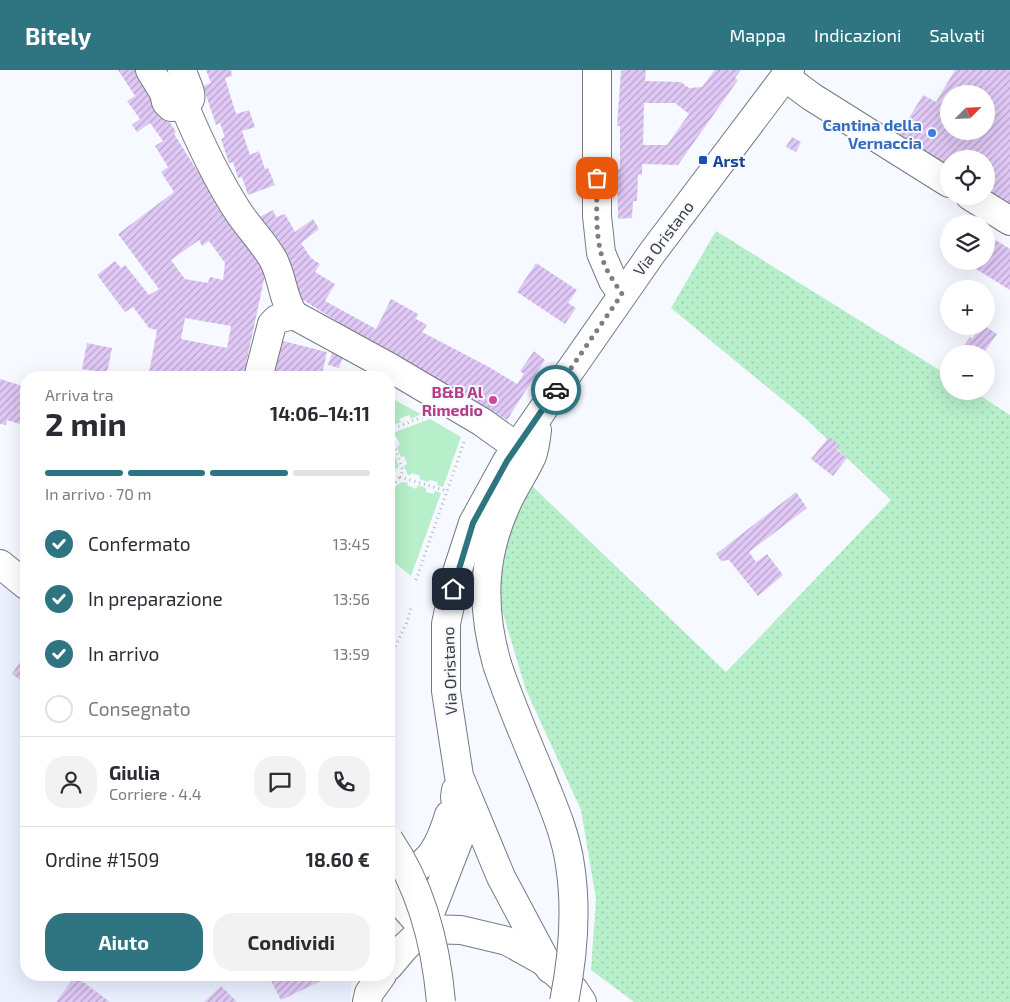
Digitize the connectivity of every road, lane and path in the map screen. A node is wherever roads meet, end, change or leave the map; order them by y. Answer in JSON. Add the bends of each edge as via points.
{"nodes":[{"id":1,"x":150,"y":70,"type":"edge"},
{"id":2,"x":182,"y":70,"type":"edge"},
{"id":3,"x":597,"y":70,"type":"edge"},
{"id":4,"x":788,"y":74,"type":"edge"},
{"id":5,"x":184,"y":105,"type":"junction"},
{"id":6,"x":940,"y":177,"type":"edge"},
{"id":7,"x":984,"y":205,"type":"edge"},
{"id":8,"x":1010,"y":221,"type":"edge"},
{"id":9,"x":622,"y":294,"type":"junction"},
{"id":10,"x":294,"y":316,"type":"junction"},
{"id":11,"x":260,"y":371,"type":"edge"},
{"id":12,"x":421,"y":410,"type":"dead end"},
{"id":13,"x":541,"y":411,"type":"junction"},
{"id":14,"x":395,"y":428,"type":"edge"},
{"id":15,"x":467,"y":435,"type":"dead end"},
{"id":16,"x":395,"y":446,"type":"edge"},
{"id":17,"x":516,"y":447,"type":"junction"},
{"id":18,"x":400,"y":477,"type":"junction"},
{"id":19,"x":395,"y":483,"type":"edge"},
{"id":20,"x":447,"y":490,"type":"junction"},
{"id":21,"x":0,"y":559,"type":"edge"},
{"id":22,"x":0,"y":564,"type":"edge"},
{"id":23,"x":20,"y":571,"type":"edge"},
{"id":24,"x":416,"y":580,"type":"dead end"},
{"id":25,"x":20,"y":581,"type":"edge"},
{"id":26,"x":411,"y":608,"type":"dead end"},
{"id":27,"x":395,"y":647,"type":"edge"},
{"id":28,"x":457,"y":787,"type":"junction"},
{"id":29,"x":395,"y":850,"type":"edge"},
{"id":30,"x":395,"y":871,"type":"edge"},
{"id":31,"x":395,"y":896,"type":"edge"},
{"id":32,"x":424,"y":929,"type":"junction"},
{"id":33,"x":395,"y":959,"type":"edge"},
{"id":34,"x":550,"y":969,"type":"junction"},
{"id":35,"x":441,"y":1002,"type":"edge"},
{"id":36,"x":564,"y":1002,"type":"edge"},
{"id":37,"x":582,"y":1002,"type":"edge"}],
"edges":[{"from":1,"to":5,"type":"main road","via":[[166,102],[171,107]]},
{"from":2,"to":5,"type":"main road","via":[[192,96]]},
{"from":3,"to":9,"type":"main road","via":[[597,216],[601,253]]},
{"from":4,"to":6,"type":"main road","via":[[812,97]]},
{"from":4,"to":9,"type":"main road","name":"Via Oristano"},
{"from":5,"to":10,"type":"main road","via":[[222,186],[279,271],[287,305]]},
{"from":7,"to":8,"type":"main road"},
{"from":9,"to":13,"type":"main road","name":"Via Oristano"},
{"from":10,"to":11,"type":"main road","via":[[286,316],[272,324]]},
{"from":10,"to":17,"type":"main road","via":[[379,361],[490,427]]},
{"from":12,"to":14,"type":"path","via":[[429,415]]},
{"from":13,"to":17,"type":"main road","name":"Via Oristano"},
{"from":13,"to":36,"type":"main road","bridge":true,"via":[[532,455],[494,533],[487,565],[486,604],[496,664],[552,801],[570,864],[573,931]]},
{"from":15,"to":20,"type":"path"},
{"from":16,"to":18,"type":"path","via":[[404,471]]},
{"from":17,"to":28,"type":"main road","name":"Via Oristano","via":[[473,523],[457,572],[446,624],[446,691]]},
{"from":18,"to":19,"type":"path"},
{"from":18,"to":20,"type":"path"},
{"from":20,"to":24,"type":"path"},
{"from":21,"to":23,"type":"main road"},
{"from":22,"to":25,"type":"main road"},
{"from":26,"to":27,"type":"path"},
{"from":28,"to":30,"type":"main road","via":[[443,835],[435,850],[412,870]]},
{"from":28,"to":32,"type":"main road","name":"Via Oristano","via":[[459,839]]},
{"from":28,"to":34,"type":"main road","name":"Via Oristano"},
{"from":29,"to":35,"type":"main road","bridge":true,"via":[[423,909]]},
{"from":31,"to":32,"type":"main road"},
{"from":32,"to":33,"type":"main road"},
{"from":32,"to":34,"type":"main road","via":[[460,930],[507,941],[543,961]]},
{"from":34,"to":37,"type":"main road","via":[[574,990]]}]}
